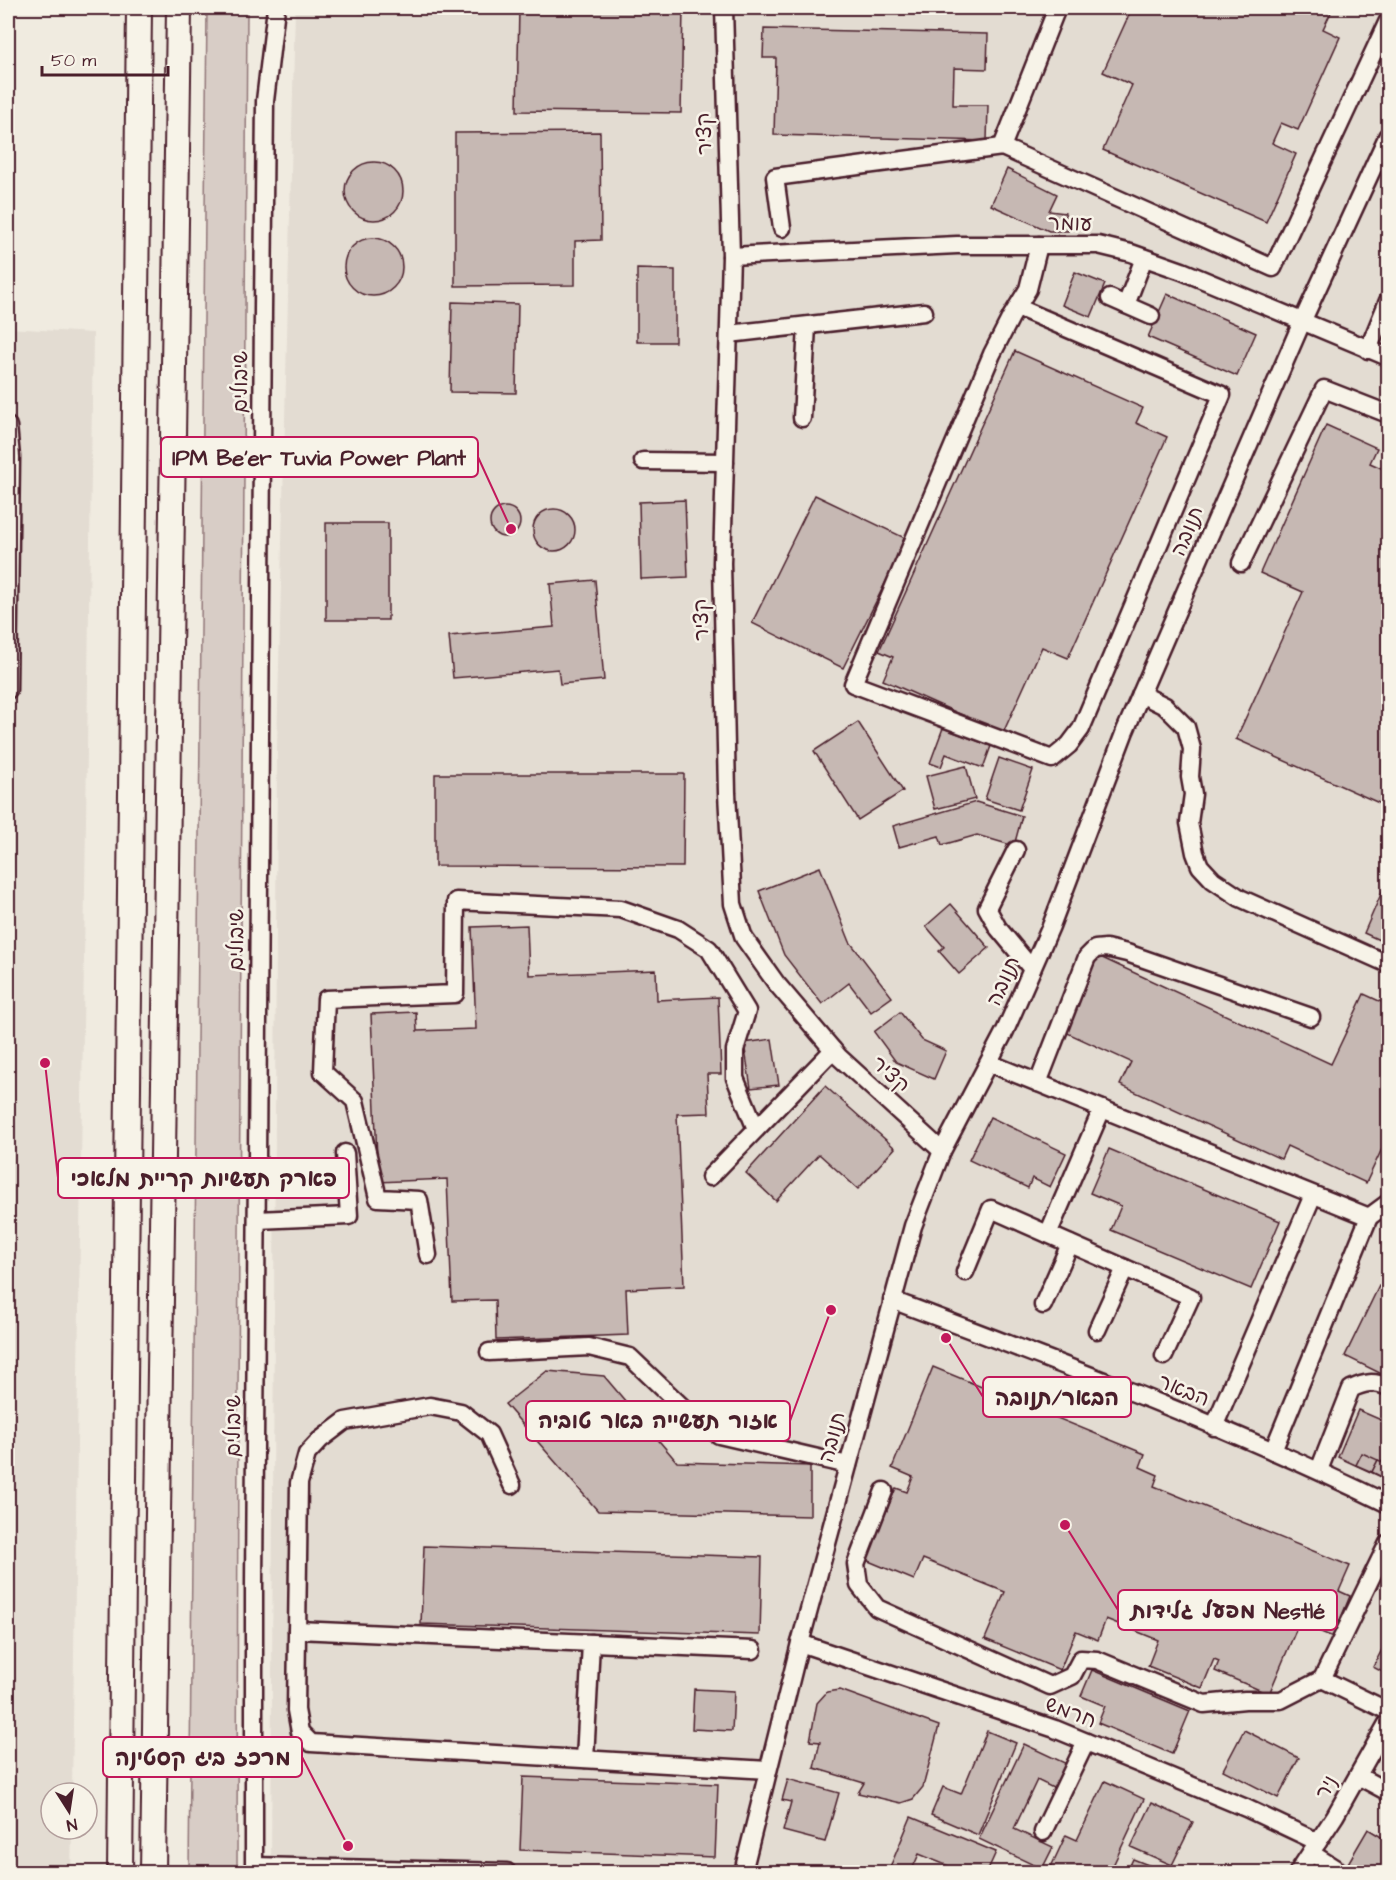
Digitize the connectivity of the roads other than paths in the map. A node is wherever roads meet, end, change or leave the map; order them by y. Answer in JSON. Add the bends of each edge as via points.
{"nodes":[{"id":1,"x":139,"y":8,"type":"edge"},
{"id":2,"x":179,"y":8,"type":"edge"},
{"id":3,"x":276,"y":8,"type":"edge"},
{"id":4,"x":724,"y":8,"type":"edge"},
{"id":5,"x":1057,"y":8,"type":"edge"},
{"id":6,"x":1389,"y":21,"type":"edge"},
{"id":7,"x":1389,"y":135,"type":"edge"},
{"id":8,"x":1002,"y":147,"type":"junction"},
{"id":9,"x":782,"y":228,"type":"dead end"},
{"id":10,"x":1039,"y":245,"type":"junction"},
{"id":11,"x":730,"y":256,"type":"junction"},
{"id":12,"x":1144,"y":258,"type":"junction"},
{"id":13,"x":1110,"y":298,"type":"dead end"},
{"id":14,"x":1389,"y":301,"type":"edge"},
{"id":15,"x":1126,"y":305,"type":"junction"},
{"id":16,"x":1017,"y":307,"type":"junction"},
{"id":17,"x":924,"y":312,"type":"dead end"},
{"id":18,"x":1151,"y":316,"type":"dead end"},
{"id":19,"x":1302,"y":322,"type":"junction"},
{"id":20,"x":807,"y":326,"type":"junction"},
{"id":21,"x":729,"y":334,"type":"junction"},
{"id":22,"x":1368,"y":350,"type":"junction"},
{"id":23,"x":1389,"y":357,"type":"edge"},
{"id":24,"x":1389,"y":414,"type":"edge"},
{"id":25,"x":802,"y":418,"type":"dead end"},
{"id":26,"x":8,"y":426,"type":"edge"},
{"id":27,"x":643,"y":461,"type":"dead end"},
{"id":28,"x":725,"y":462,"type":"junction"},
{"id":29,"x":1241,"y":563,"type":"dead end"},
{"id":30,"x":8,"y":690,"type":"edge"},
{"id":31,"x":1141,"y":694,"type":"junction"},
{"id":32,"x":1016,"y":850,"type":"dead end"},
{"id":33,"x":1389,"y":964,"type":"edge"},
{"id":34,"x":1032,"y":969,"type":"junction"},
{"id":35,"x":1311,"y":1017,"type":"dead end"},
{"id":36,"x":833,"y":1050,"type":"junction"},
{"id":37,"x":989,"y":1063,"type":"junction"},
{"id":38,"x":1038,"y":1083,"type":"junction"},
{"id":39,"x":1102,"y":1108,"type":"junction"},
{"id":40,"x":756,"y":1130,"type":"junction"},
{"id":41,"x":942,"y":1151,"type":"junction"},
{"id":42,"x":345,"y":1153,"type":"dead end"},
{"id":43,"x":710,"y":1177,"type":"dead end"},
{"id":44,"x":1313,"y":1194,"type":"junction"},
{"id":45,"x":1389,"y":1203,"type":"edge"},
{"id":46,"x":1370,"y":1217,"type":"junction"},
{"id":47,"x":257,"y":1220,"type":"junction"},
{"id":48,"x":1048,"y":1234,"type":"junction"},
{"id":49,"x":1070,"y":1244,"type":"junction"},
{"id":50,"x":428,"y":1255,"type":"dead end"},
{"id":51,"x":1125,"y":1268,"type":"junction"},
{"id":52,"x":965,"y":1272,"type":"dead end"},
{"id":53,"x":892,"y":1300,"type":"junction"},
{"id":54,"x":1043,"y":1305,"type":"dead end"},
{"id":55,"x":1097,"y":1330,"type":"dead end"},
{"id":56,"x":489,"y":1352,"type":"dead end"},
{"id":57,"x":1164,"y":1356,"type":"dead end"},
{"id":58,"x":1389,"y":1387,"type":"edge"},
{"id":59,"x":1214,"y":1427,"type":"junction"},
{"id":60,"x":1273,"y":1451,"type":"junction"},
{"id":61,"x":848,"y":1465,"type":"junction"},
{"id":62,"x":1319,"y":1470,"type":"junction"},
{"id":63,"x":512,"y":1485,"type":"dead end"},
{"id":64,"x":884,"y":1491,"type":"dead end"},
{"id":65,"x":1389,"y":1504,"type":"edge"},
{"id":66,"x":1389,"y":1543,"type":"edge"},
{"id":67,"x":297,"y":1630,"type":"junction"},
{"id":68,"x":591,"y":1643,"type":"junction"},
{"id":69,"x":800,"y":1643,"type":"junction"},
{"id":70,"x":753,"y":1650,"type":"dead end"},
{"id":71,"x":1322,"y":1679,"type":"junction"},
{"id":72,"x":1389,"y":1711,"type":"edge"},
{"id":73,"x":1389,"y":1722,"type":"edge"},
{"id":74,"x":1086,"y":1742,"type":"junction"},
{"id":75,"x":585,"y":1760,"type":"junction"},
{"id":76,"x":768,"y":1770,"type":"junction"},
{"id":77,"x":1358,"y":1776,"type":"junction"},
{"id":78,"x":1389,"y":1792,"type":"edge"},
{"id":79,"x":1043,"y":1832,"type":"dead end"},
{"id":80,"x":1315,"y":1848,"type":"junction"},
{"id":81,"x":254,"y":1869,"type":"edge"},
{"id":82,"x":120,"y":1872,"type":"edge"},
{"id":83,"x":153,"y":1872,"type":"edge"},
{"id":84,"x":507,"y":1872,"type":"edge"},
{"id":85,"x":743,"y":1872,"type":"edge"},
{"id":86,"x":1298,"y":1872,"type":"edge"},
{"id":87,"x":1341,"y":1872,"type":"edge"}],
"edges":[{"from":1,"to":82,"type":"highway"},
{"from":2,"to":83,"type":"highway"},
{"from":3,"to":47,"type":"street","name":"שיבולים","via":[[265,101]]},
{"from":4,"to":11,"type":"street","name":"קציר"},
{"from":5,"to":8,"type":"street"},
{"from":6,"to":8,"type":"street","via":[[1273,268]]},
{"from":7,"to":19,"type":"street","name":"תנובה"},
{"from":8,"to":9,"type":"street","via":[[775,177]]},
{"from":10,"to":11,"type":"street","name":"עומר","via":[[957,244]]},
{"from":10,"to":12,"type":"street","name":"עומר","via":[[1098,245]]},
{"from":10,"to":16,"type":"street","via":[[1028,289]]},
{"from":11,"to":21,"type":"street","name":"קציר"},
{"from":12,"to":15,"type":"street"},
{"from":12,"to":19,"type":"street","name":"עומר"},
{"from":13,"to":15,"type":"street"},
{"from":14,"to":22,"type":"street"},
{"from":15,"to":18,"type":"street"},
{"from":16,"to":16,"type":"street","via":[[992,354],[853,684],[1052,759],[1081,729],[1222,395]]},
{"from":17,"to":20,"type":"street"},
{"from":19,"to":22,"type":"street","name":"עומר"},
{"from":19,"to":31,"type":"street","name":"תנובה"},
{"from":20,"to":21,"type":"street"},
{"from":20,"to":25,"type":"street"},
{"from":21,"to":28,"type":"street","name":"קציר"},
{"from":22,"to":23,"type":"street","name":"עומר"},
{"from":24,"to":29,"type":"street","via":[[1324,389]]},
{"from":26,"to":30,"type":"street"},
{"from":27,"to":28,"type":"street"},
{"from":28,"to":36,"type":"street","name":"קציר","via":[[722,563],[733,904],[744,938]]},
{"from":31,"to":33,"type":"street","via":[[1165,706],[1186,727],[1192,749],[1189,823],[1200,866],[1212,880],[1240,898]]},
{"from":31,"to":34,"type":"street","name":"תנובה"},
{"from":32,"to":34,"type":"street","via":[[987,908],[998,928]]},
{"from":34,"to":37,"type":"street","name":"תנובה"},
{"from":35,"to":38,"type":"street","via":[[1127,953],[1095,949],[1087,957]]},
{"from":36,"to":40,"type":"street"},
{"from":36,"to":41,"type":"street","name":"קציר"},
{"from":37,"to":38,"type":"street"},
{"from":37,"to":41,"type":"street","name":"תנובה"},
{"from":38,"to":39,"type":"street"},
{"from":39,"to":44,"type":"street"},
{"from":39,"to":48,"type":"street"},
{"from":40,"to":43,"type":"street"},
{"from":40,"to":50,"type":"street","via":[[735,1078],[735,1050],[747,1011],[709,949],[678,929],[621,909],[456,901],[455,994],[326,999],[323,1072],[356,1101],[378,1198],[418,1200]]},
{"from":41,"to":53,"type":"street","name":"תנובה","via":[[913,1226]]},
{"from":42,"to":47,"type":"street","via":[[349,1216]]},
{"from":44,"to":46,"type":"street"},
{"from":44,"to":59,"type":"street"},
{"from":45,"to":46,"type":"street"},
{"from":46,"to":60,"type":"street"},
{"from":47,"to":81,"type":"street","name":"שיבולים"},
{"from":48,"to":49,"type":"street"},
{"from":48,"to":52,"type":"street","via":[[991,1209]]},
{"from":49,"to":51,"type":"street"},
{"from":49,"to":54,"type":"street"},
{"from":51,"to":55,"type":"street"},
{"from":51,"to":57,"type":"street","via":[[1191,1297]]},
{"from":53,"to":59,"type":"street","name":"הבאר"},
{"from":53,"to":61,"type":"street","name":"תנובה"},
{"from":56,"to":61,"type":"street","via":[[589,1347],[630,1357],[696,1420],[719,1435]]},
{"from":58,"to":62,"type":"street","via":[[1364,1382],[1351,1389]]},
{"from":59,"to":60,"type":"street","name":"הבאר"},
{"from":60,"to":62,"type":"street","name":"הבאר"},
{"from":61,"to":69,"type":"street","name":"תנובה"},
{"from":62,"to":65,"type":"street","name":"הבאר"},
{"from":63,"to":67,"type":"street","via":[[489,1434],[461,1412],[430,1406],[345,1421],[308,1454],[299,1483]]},
{"from":64,"to":71,"type":"street","via":[[856,1564],[859,1585],[877,1608],[1050,1686],[1072,1676],[1081,1659],[1097,1660],[1204,1704],[1281,1700]]},
{"from":66,"to":71,"type":"street"},
{"from":67,"to":68,"type":"street"},
{"from":67,"to":75,"type":"street","via":[[296,1710],[300,1732],[311,1743]]},
{"from":68,"to":70,"type":"street"},
{"from":68,"to":75,"type":"street"},
{"from":69,"to":74,"type":"street","name":"חרמש"},
{"from":69,"to":76,"type":"street","name":"תנובה"},
{"from":71,"to":72,"type":"street"},
{"from":73,"to":77,"type":"street","name":"ניר"},
{"from":74,"to":79,"type":"street"},
{"from":74,"to":80,"type":"street","name":"חרמש","via":[[1245,1808]]},
{"from":75,"to":76,"type":"street"},
{"from":76,"to":85,"type":"street","name":"תנובה"},
{"from":77,"to":78,"type":"street"},
{"from":77,"to":80,"type":"street","name":"ניר"},
{"from":80,"to":86,"type":"street","name":"ניר"},
{"from":80,"to":87,"type":"street","name":"חרמש"},
{"from":81,"to":84,"type":"street"}]}
